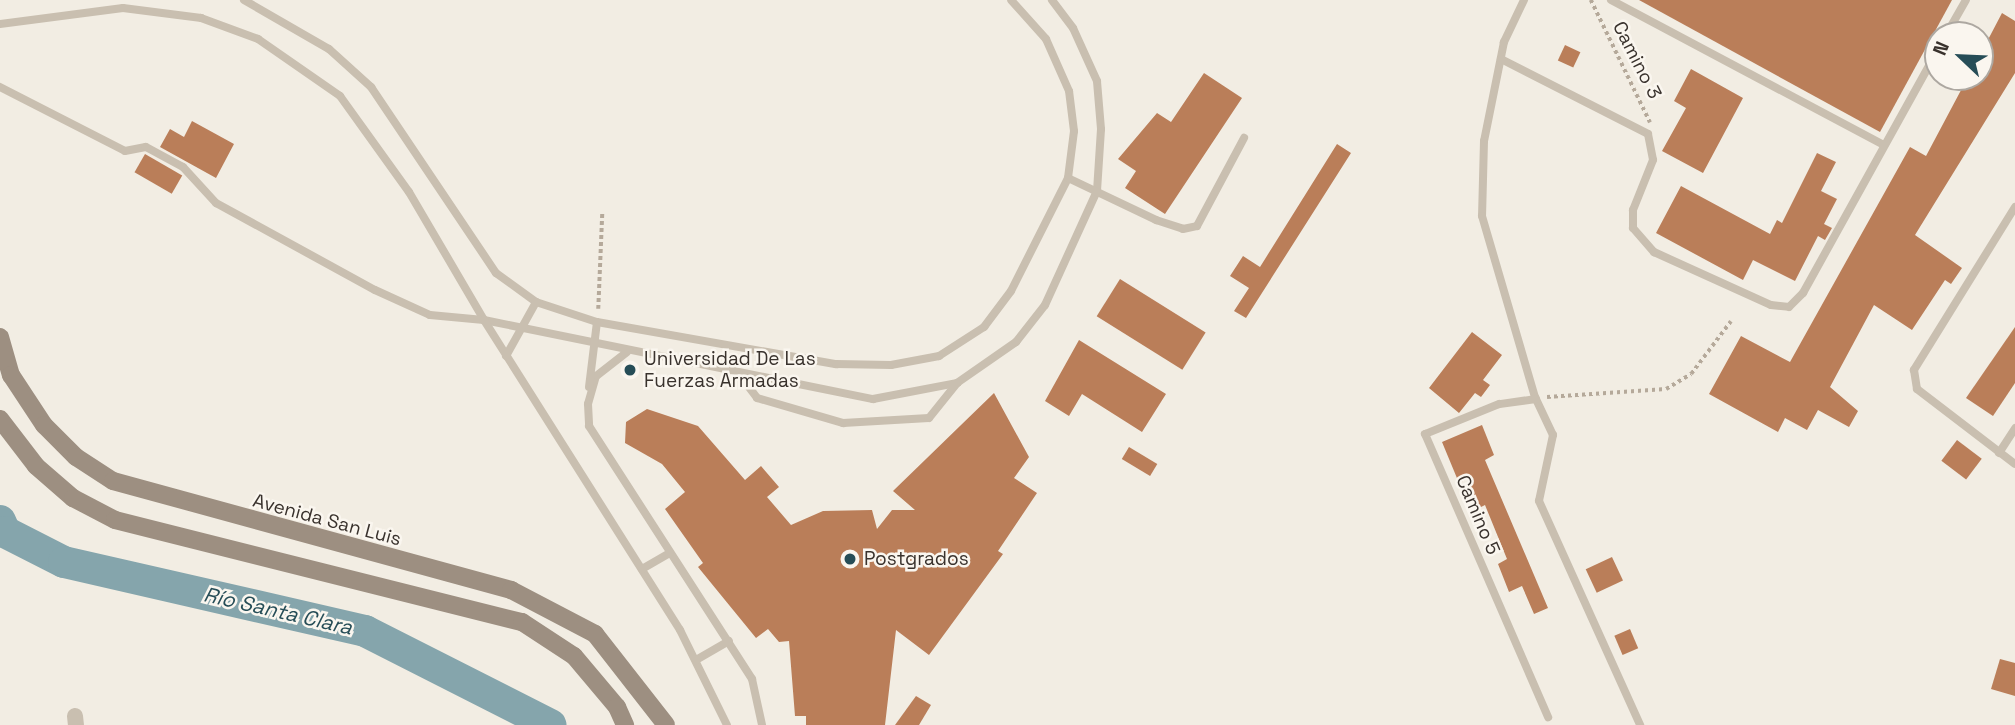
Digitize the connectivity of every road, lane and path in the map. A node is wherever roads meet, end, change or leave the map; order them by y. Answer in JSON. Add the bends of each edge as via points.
{"nodes":[{"id":1,"x":244,"y":0,"type":"edge"},
{"id":2,"x":1011,"y":0,"type":"edge"},
{"id":3,"x":1052,"y":0,"type":"edge"},
{"id":4,"x":1524,"y":0,"type":"edge"},
{"id":5,"x":1591,"y":0,"type":"edge"},
{"id":6,"x":1611,"y":0,"type":"edge"},
{"id":7,"x":1966,"y":0,"type":"edge"},
{"id":8,"x":1022,"y":3,"type":"edge"},
{"id":9,"x":1954,"y":21,"type":"edge"},
{"id":10,"x":0,"y":24,"type":"edge"},
{"id":11,"x":1501,"y":59,"type":"junction"},
{"id":12,"x":1924,"y":74,"type":"edge"},
{"id":13,"x":0,"y":87,"type":"edge"},
{"id":14,"x":1648,"y":135,"type":"junction"},
{"id":15,"x":1244,"y":138,"type":"dead end"},
{"id":16,"x":1884,"y":145,"type":"junction"},
{"id":17,"x":1068,"y":178,"type":"junction"},
{"id":18,"x":1097,"y":191,"type":"junction"},
{"id":19,"x":2015,"y":206,"type":"edge"},
{"id":20,"x":602,"y":213,"type":"dead end"},
{"id":21,"x":536,"y":302,"type":"junction"},
{"id":22,"x":484,"y":320,"type":"junction"},
{"id":23,"x":1731,"y":321,"type":"dead end"},
{"id":24,"x":597,"y":322,"type":"junction"},
{"id":25,"x":517,"y":329,"type":"junction"},
{"id":26,"x":0,"y":337,"type":"edge"},
{"id":27,"x":593,"y":346,"type":"junction"},
{"id":28,"x":627,"y":352,"type":"junction"},
{"id":29,"x":506,"y":356,"type":"junction"},
{"id":30,"x":739,"y":373,"type":"junction"},
{"id":31,"x":957,"y":383,"type":"junction"},
{"id":32,"x":1536,"y":398,"type":"junction"},
{"id":33,"x":588,"y":404,"type":"junction"},
{"id":34,"x":0,"y":419,"type":"edge"},
{"id":35,"x":2015,"y":428,"type":"edge"},
{"id":36,"x":1999,"y":453,"type":"junction"},
{"id":37,"x":2015,"y":464,"type":"edge"},
{"id":38,"x":670,"y":553,"type":"junction"},
{"id":39,"x":642,"y":569,"type":"junction"},
{"id":40,"x":729,"y":641,"type":"junction"},
{"id":41,"x":696,"y":660,"type":"junction"},
{"id":42,"x":1548,"y":717,"type":"dead end"},
{"id":43,"x":625,"y":725,"type":"edge"},
{"id":44,"x":666,"y":725,"type":"edge"},
{"id":45,"x":727,"y":725,"type":"edge"},
{"id":46,"x":762,"y":725,"type":"edge"},
{"id":47,"x":1640,"y":725,"type":"edge"}],
"edges":[{"from":1,"to":21,"type":"lane","via":[[329,49],[371,87],[496,273]]},
{"from":2,"to":8,"type":"lane"},
{"from":3,"to":18,"type":"lane","via":[[1073,28],[1097,81],[1101,129]]},
{"from":4,"to":11,"type":"lane"},
{"from":5,"to":14,"type":"path","name":"Camino 3","via":[[1638,88],[1650,118]]},
{"from":6,"to":16,"type":"lane"},
{"from":7,"to":9,"type":"lane"},
{"from":8,"to":17,"type":"lane","via":[[1046,38],[1069,91],[1074,131]]},
{"from":10,"to":22,"type":"lane","via":[[123,8],[168,11],[235,30],[288,56],[340,96],[409,192]]},
{"from":11,"to":14,"type":"lane"},
{"from":11,"to":32,"type":"lane","via":[[1484,141],[1482,216]]},
{"from":12,"to":16,"type":"lane"},
{"from":13,"to":22,"type":"lane","via":[[125,151],[146,147],[183,167],[216,203],[375,290],[430,315]]},
{"from":14,"to":16,"type":"lane","via":[[1653,160],[1633,210],[1633,228],[1654,252],[1771,304],[1788,307],[1803,293]]},
{"from":15,"to":18,"type":"lane","via":[[1197,226],[1183,229],[1156,220]]},
{"from":17,"to":18,"type":"lane"},
{"from":17,"to":24,"type":"lane","via":[[1012,291],[984,327],[939,356],[891,365],[836,364]]},
{"from":18,"to":31,"type":"lane","via":[[1045,305],[1016,342]]},
{"from":19,"to":36,"type":"lane","via":[[1914,370],[1917,389]]},
{"from":20,"to":24,"type":"path"},
{"from":21,"to":24,"type":"lane"},
{"from":21,"to":25,"type":"lane"},
{"from":22,"to":25,"type":"lane"},
{"from":22,"to":29,"type":"lane"},
{"from":23,"to":32,"type":"path","via":[[1691,374],[1665,389]]},
{"from":24,"to":27,"type":"lane"},
{"from":25,"to":27,"type":"lane"},
{"from":25,"to":29,"type":"lane"},
{"from":26,"to":44,"type":"street","name":"Avenida San Luis","via":[[11,375],[44,425],[76,457],[113,481],[511,590],[595,634]]},
{"from":27,"to":28,"type":"lane"},
{"from":27,"to":33,"type":"lane"},
{"from":28,"to":30,"type":"lane"},
{"from":28,"to":33,"type":"lane","via":[[596,376]]},
{"from":29,"to":39,"type":"lane"},
{"from":30,"to":31,"type":"lane","via":[[873,399]]},
{"from":30,"to":31,"type":"lane","via":[[757,398],[843,423],[929,418]]},
{"from":32,"to":42,"type":"lane","name":"Camino 5","via":[[1499,404],[1425,434]]},
{"from":32,"to":47,"type":"lane","via":[[1553,435],[1539,501]]},
{"from":33,"to":38,"type":"lane","via":[[589,426],[600,449]]},
{"from":34,"to":43,"type":"street","via":[[36,467],[73,498],[115,520],[522,622],[574,656],[617,707]]},
{"from":35,"to":36,"type":"lane"},
{"from":36,"to":37,"type":"lane"},
{"from":38,"to":39,"type":"lane"},
{"from":38,"to":40,"type":"lane"},
{"from":39,"to":41,"type":"lane"},
{"from":40,"to":41,"type":"lane"},
{"from":40,"to":46,"type":"lane","via":[[752,679]]},
{"from":41,"to":45,"type":"lane"}]}
